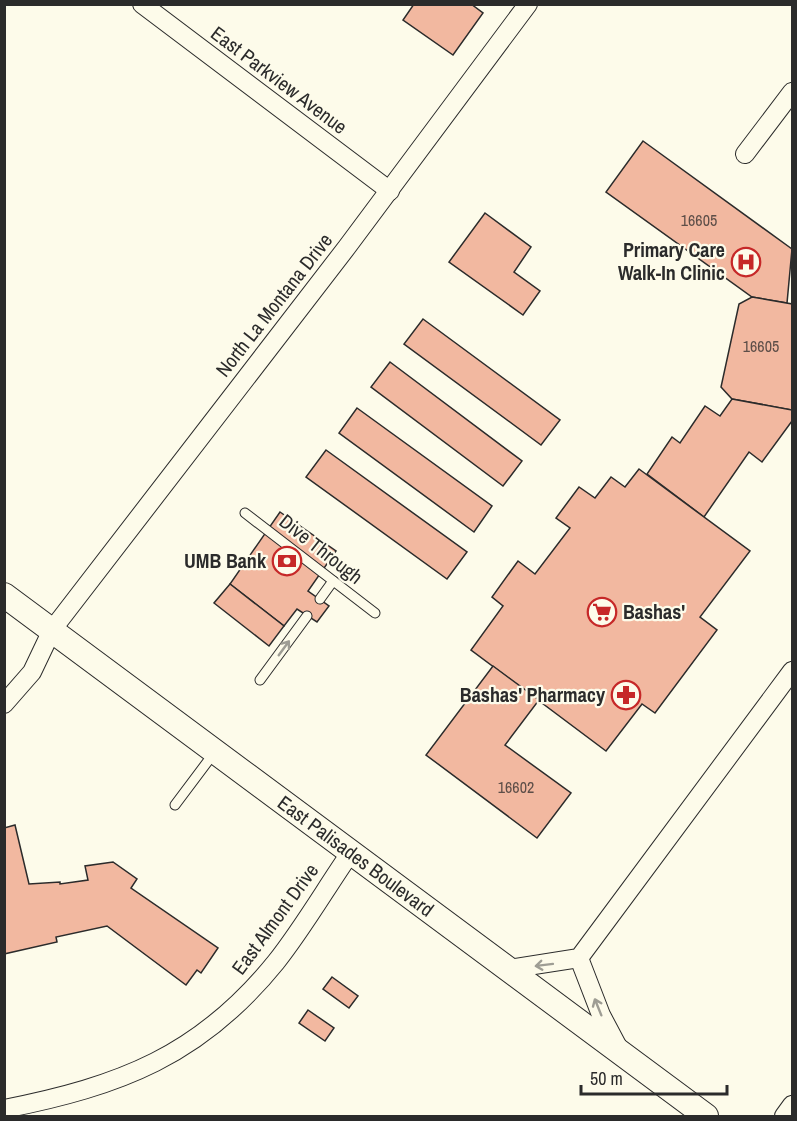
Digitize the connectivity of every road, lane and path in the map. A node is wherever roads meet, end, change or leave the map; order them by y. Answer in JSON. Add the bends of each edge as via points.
{"nodes":[{"id":1,"x":142,"y":4,"type":"edge"},
{"id":2,"x":528,"y":4,"type":"edge"},
{"id":3,"x":792,"y":92,"type":"edge"},
{"id":4,"x":745,"y":154,"type":"dead end"},
{"id":5,"x":390,"y":191,"type":"junction"},
{"id":6,"x":245,"y":513,"type":"dead end"},
{"id":7,"x":333,"y":581,"type":"junction"},
{"id":8,"x":4,"y":595,"type":"edge"},
{"id":9,"x":320,"y":599,"type":"dead end"},
{"id":10,"x":375,"y":613,"type":"dead end"},
{"id":11,"x":308,"y":616,"type":"dead end"},
{"id":12,"x":52,"y":630,"type":"junction"},
{"id":13,"x":792,"y":671,"type":"edge"},
{"id":14,"x":260,"y":681,"type":"dead end"},
{"id":15,"x":4,"y":704,"type":"edge"},
{"id":16,"x":215,"y":751,"type":"junction"},
{"id":17,"x":175,"y":806,"type":"dead end"},
{"id":18,"x":351,"y":852,"type":"junction"},
{"id":19,"x":579,"y":957,"type":"junction"},
{"id":20,"x":508,"y":969,"type":"junction"},
{"id":21,"x":622,"y":1054,"type":"junction"},
{"id":22,"x":792,"y":1106,"type":"edge"},
{"id":23,"x":4,"y":1109,"type":"edge"},
{"id":24,"x":706,"y":1116,"type":"edge"},
{"id":25,"x":784,"y":1116,"type":"edge"}],
"edges":[{"from":1,"to":5,"type":"street","name":"East Parkview Avenue"},
{"from":2,"to":5,"type":"street","name":"North La Montana Drive"},
{"from":3,"to":4,"type":"street"},
{"from":5,"to":12,"type":"street","name":"North La Montana Drive"},
{"from":6,"to":7,"type":"lane","name":"Dive Through"},
{"from":7,"to":9,"type":"lane"},
{"from":7,"to":10,"type":"lane","name":"Dive Through"},
{"from":8,"to":12,"type":"street","name":"East Palisades Boulevard"},
{"from":14,"to":11,"type":"lane","one_way":true},
{"from":12,"to":15,"type":"street","name":"North La Montana Drive","via":[[32,672]]},
{"from":12,"to":16,"type":"street","name":"East Palisades Boulevard"},
{"from":13,"to":19,"type":"street"},
{"from":16,"to":17,"type":"lane"},
{"from":16,"to":18,"type":"street","name":"East Palisades Boulevard"},
{"from":18,"to":20,"type":"street","name":"East Palisades Boulevard"},
{"from":18,"to":23,"type":"street","name":"East Almont Drive","via":[[276,961],[219,1022],[148,1068],[120,1080]]},
{"from":19,"to":20,"type":"street","one_way":true},
{"from":21,"to":19,"type":"street","one_way":true,"via":[[601,1015]]},
{"from":20,"to":21,"type":"street","name":"East Palisades Boulevard"},
{"from":21,"to":24,"type":"street","name":"East Palisades Boulevard"},
{"from":22,"to":25,"type":"street"}]}
